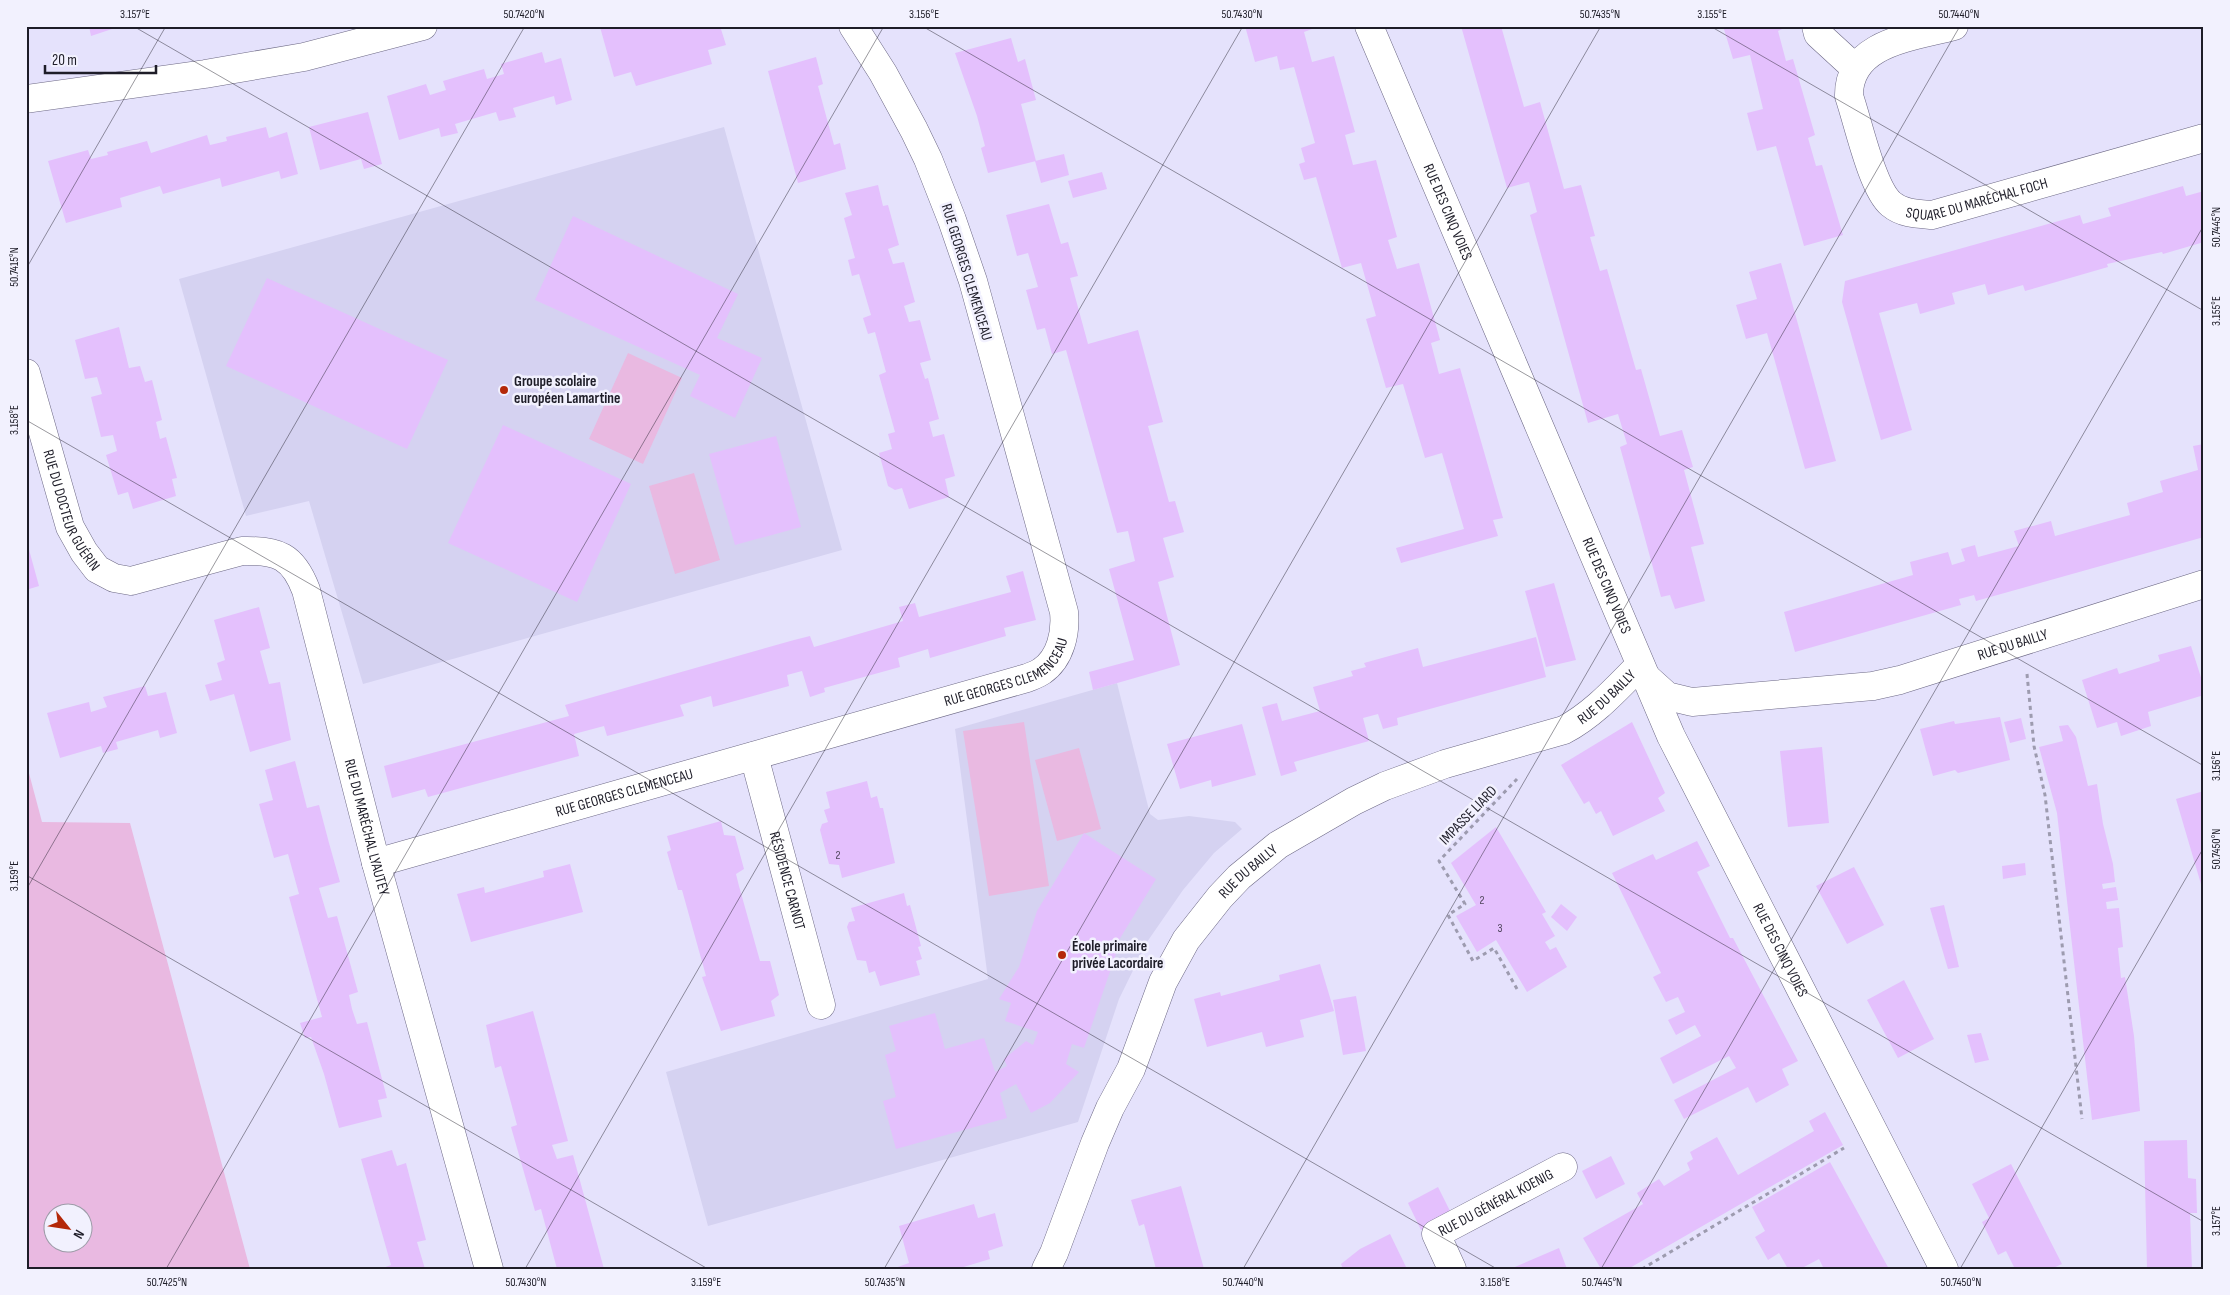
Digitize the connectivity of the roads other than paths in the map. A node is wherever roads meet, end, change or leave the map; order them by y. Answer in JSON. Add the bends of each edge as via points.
{"nodes":[{"id":1,"x":423,"y":26,"type":"edge"},
{"id":2,"x":853,"y":26,"type":"edge"},
{"id":3,"x":1369,"y":26,"type":"edge"},
{"id":4,"x":1816,"y":26,"type":"edge"},
{"id":5,"x":1954,"y":26,"type":"edge"},
{"id":6,"x":1855,"y":68,"type":"junction"},
{"id":7,"x":26,"y":99,"type":"edge"},
{"id":8,"x":2204,"y":138,"type":"edge"},
{"id":9,"x":26,"y":373,"type":"edge"},
{"id":10,"x":114,"y":578,"type":"joint"},
{"id":11,"x":2204,"y":584,"type":"edge"},
{"id":12,"x":1643,"y":671,"type":"junction"},
{"id":13,"x":754,"y":756,"type":"junction"},
{"id":14,"x":376,"y":863,"type":"junction"},
{"id":15,"x":821,"y":1005,"type":"dead end"},
{"id":16,"x":1563,"y":1167,"type":"dead end"},
{"id":17,"x":489,"y":1269,"type":"edge"},
{"id":18,"x":1046,"y":1269,"type":"edge"},
{"id":19,"x":1452,"y":1269,"type":"edge"},
{"id":20,"x":1944,"y":1269,"type":"edge"}],
"edges":[{"from":1,"to":7,"type":"street","via":[[304,57]]},
{"from":2,"to":13,"type":"street","name":"RUE GEORGES CLEMENCEAU","via":[[914,130],[961,244],[1061,603],[1064,630],[1052,661],[1042,671],[1027,678]]},
{"from":3,"to":12,"type":"street","name":"RUE DES CINQ VOIES"},
{"from":4,"to":6,"type":"street","via":[[1818,34]]},
{"from":5,"to":6,"type":"street","via":[[1880,48],[1868,54]]},
{"from":6,"to":8,"type":"street","name":"SQUARE DU MARÉCHAL FOCH","via":[[1849,82],[1850,96],[1876,180],[1883,196],[1893,206],[1909,213],[1932,215]]},
{"from":9,"to":10,"type":"street","name":"RUE DU DOCTEUR GUÉRIN","via":[[70,527],[97,568]]},
{"from":10,"to":14,"type":"street","name":"RUE DU MARÉCHAL LYAUTEY","via":[[131,581],[242,551],[260,550],[276,554],[299,572]]},
{"from":11,"to":12,"type":"street","name":"RUE DU BAILLY","via":[[1900,680],[1846,689],[1692,702],[1667,696]]},
{"from":12,"to":18,"type":"street","name":"RUE DU BAILLY","via":[[1582,720],[1564,730],[1445,764],[1385,786],[1278,845],[1239,877],[1201,919],[1163,982],[1131,1069],[1102,1126]]},
{"from":12,"to":20,"type":"street","name":"RUE DES CINQ VOIES","via":[[1671,736]]},
{"from":13,"to":14,"type":"street","name":"RUE GEORGES CLEMENCEAU"},
{"from":13,"to":15,"type":"street","name":"RÉSIDENCE CARNOT"},
{"from":14,"to":17,"type":"street","name":"RUE DU MARÉCHAL LYAUTEY"},
{"from":16,"to":19,"type":"street","name":"RUE DU GÉNÉRAL KOENIG","via":[[1436,1234]]}]}
